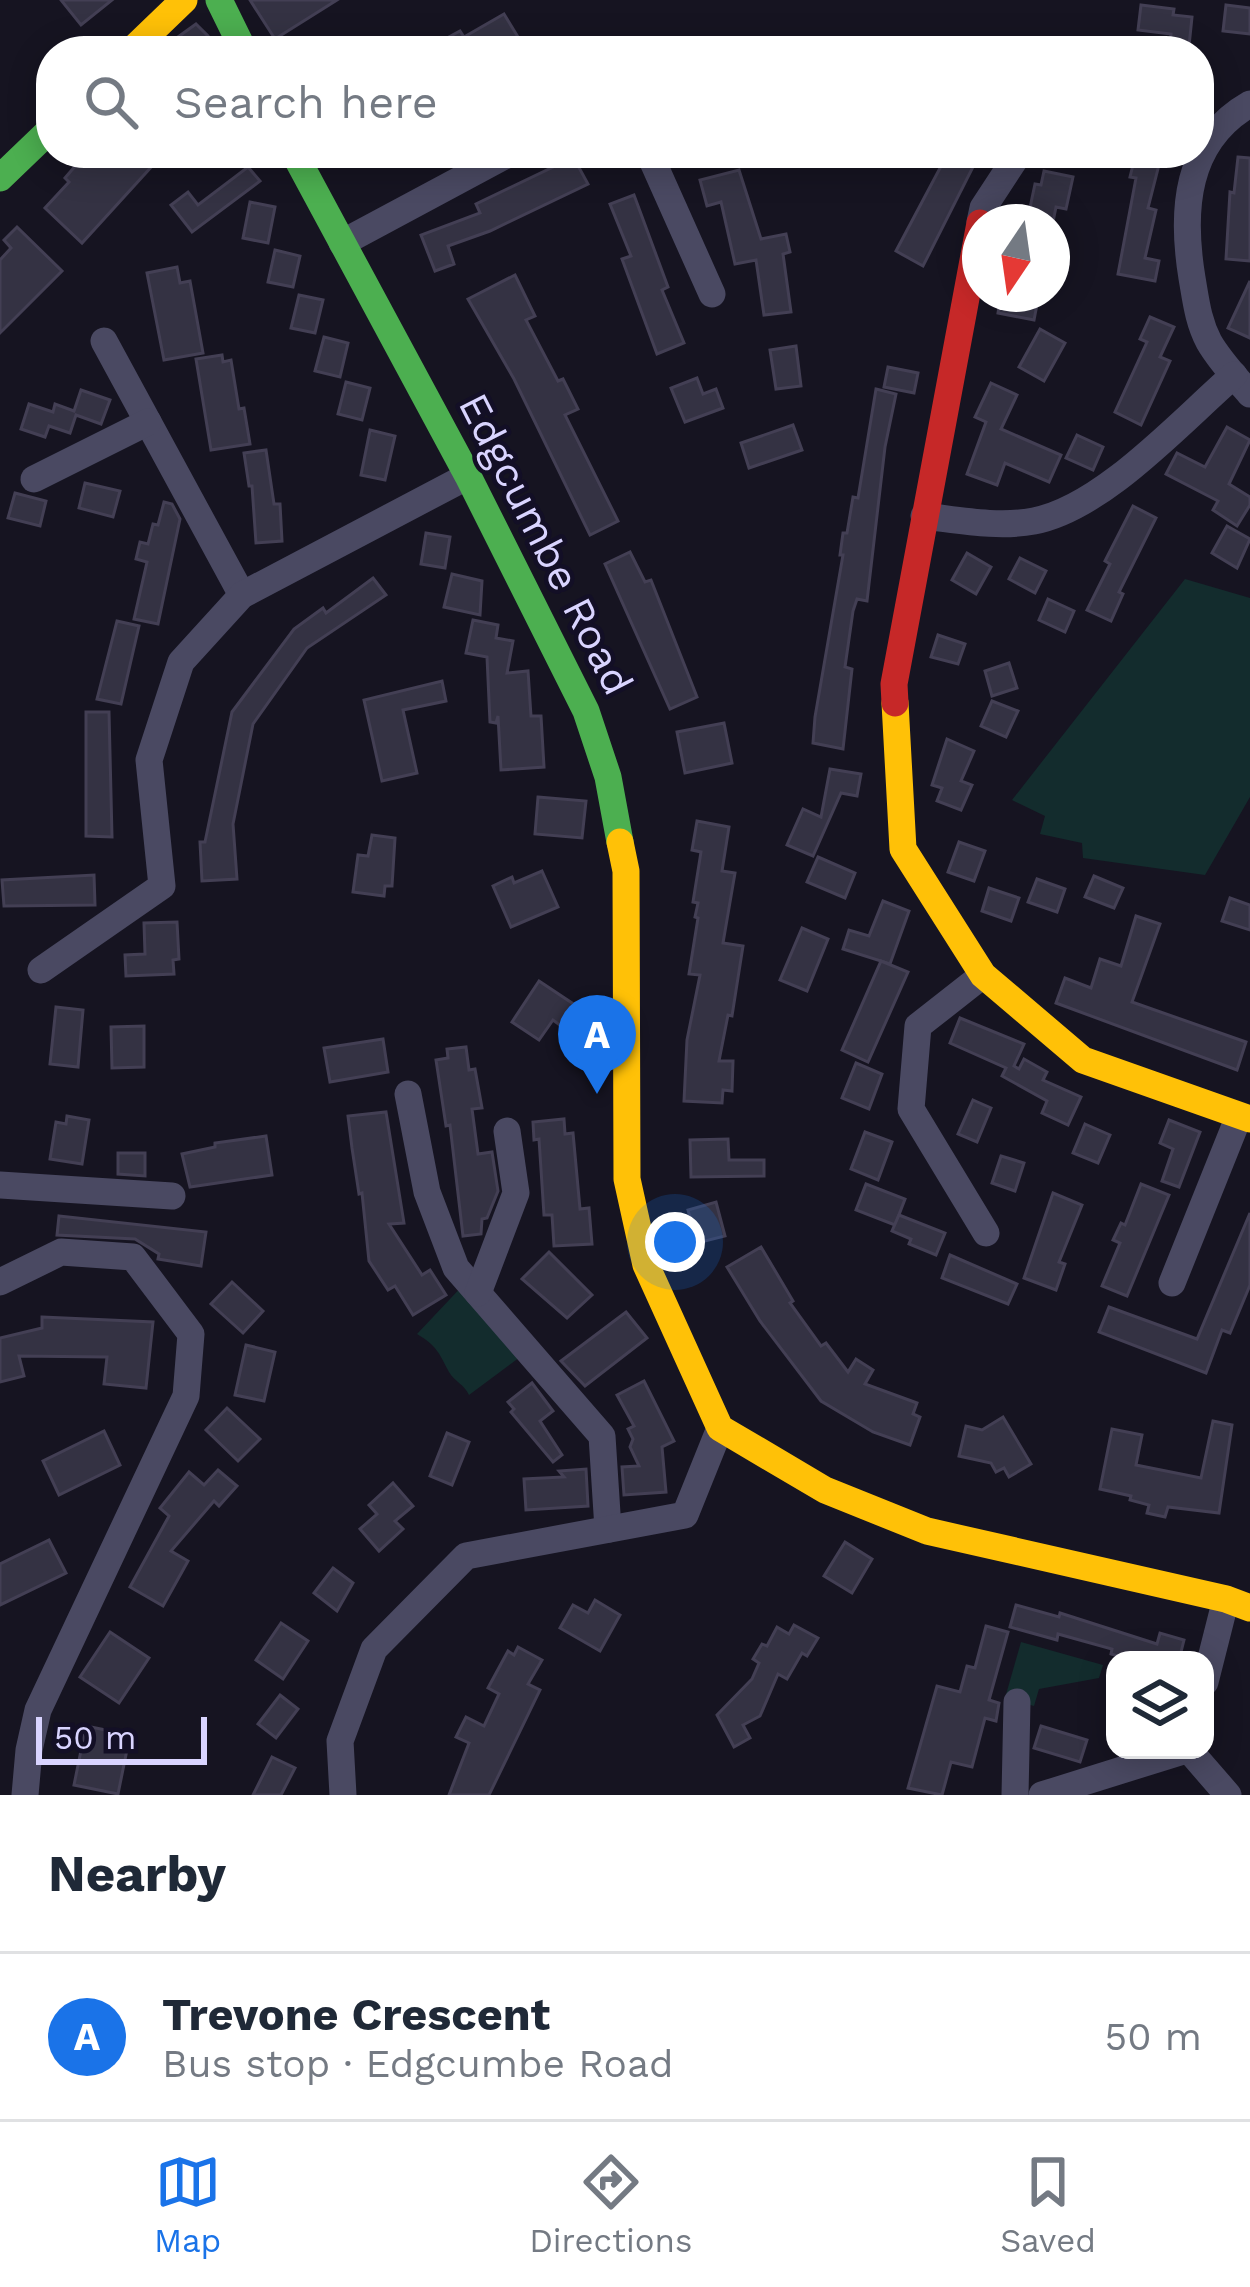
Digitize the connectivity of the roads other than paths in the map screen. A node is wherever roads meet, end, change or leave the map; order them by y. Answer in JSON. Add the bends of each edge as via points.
{"nodes":[{"id":1,"x":184,"y":0,"type":"edge"},
{"id":2,"x":219,"y":0,"type":"edge"},
{"id":3,"x":147,"y":36,"type":"edge"},
{"id":4,"x":237,"y":36,"type":"edge"},
{"id":5,"x":1250,"y":104,"type":"edge"},
{"id":6,"x":1214,"y":136,"type":"edge"},
{"id":7,"x":36,"y":143,"type":"edge"},
{"id":8,"x":304,"y":168,"type":"edge"},
{"id":9,"x":482,"y":168,"type":"edge"},
{"id":10,"x":663,"y":168,"type":"edge"},
{"id":11,"x":1009,"y":168,"type":"edge"},
{"id":12,"x":1196,"y":168,"type":"edge"},
{"id":13,"x":0,"y":178,"type":"edge"},
{"id":14,"x":986,"y":204,"type":"edge"},
{"id":15,"x":342,"y":243,"type":"junction"},
{"id":16,"x":712,"y":294,"type":"dead end"},
{"id":17,"x":962,"y":312,"type":"edge"},
{"id":18,"x":104,"y":341,"type":"dead end"},
{"id":19,"x":1242,"y":384,"type":"edge"},
{"id":20,"x":148,"y":422,"type":"junction"},
{"id":21,"x":468,"y":476,"type":"junction"},
{"id":22,"x":34,"y":478,"type":"dead end"},
{"id":23,"x":923,"y":515,"type":"junction"},
{"id":24,"x":242,"y":595,"type":"junction"},
{"id":25,"x":41,"y":970,"type":"dead end"},
{"id":26,"x":983,"y":975,"type":"junction"},
{"id":27,"x":408,"y":1094,"type":"dead end"},
{"id":28,"x":1245,"y":1118,"type":"edge"},
{"id":29,"x":507,"y":1131,"type":"dead end"},
{"id":30,"x":0,"y":1185,"type":"edge"},
{"id":31,"x":172,"y":1196,"type":"dead end"},
{"id":32,"x":986,"y":1233,"type":"dead end"},
{"id":33,"x":0,"y":1282,"type":"edge"},
{"id":34,"x":1172,"y":1282,"type":"dead end"},
{"id":35,"x":478,"y":1294,"type":"junction"},
{"id":36,"x":720,"y":1428,"type":"junction"},
{"id":37,"x":608,"y":1529,"type":"junction"},
{"id":38,"x":1238,"y":1603,"type":"edge"},
{"id":39,"x":1214,"y":1660,"type":"edge"},
{"id":40,"x":1017,"y":1702,"type":"dead end"},
{"id":41,"x":1158,"y":1759,"type":"edge"},
{"id":42,"x":1195,"y":1759,"type":"edge"},
{"id":43,"x":25,"y":1795,"type":"edge"},
{"id":44,"x":343,"y":1795,"type":"edge"},
{"id":45,"x":1016,"y":1795,"type":"edge"},
{"id":46,"x":1042,"y":1795,"type":"edge"},
{"id":47,"x":1228,"y":1795,"type":"edge"}],
"edges":[{"from":1,"to":3,"type":"main road"},
{"from":2,"to":4,"type":"main road"},
{"from":5,"to":6,"type":"street","via":[[1226,117]]},
{"from":7,"to":13,"type":"main road"},
{"from":8,"to":15,"type":"main road","name":"Edgcumbe Road"},
{"from":9,"to":15,"type":"street"},
{"from":10,"to":16,"type":"street"},
{"from":11,"to":14,"type":"street"},
{"from":12,"to":19,"type":"street","via":[[1185,237],[1198,318]]},
{"from":15,"to":21,"type":"main road","name":"Edgcumbe Road"},
{"from":17,"to":23,"type":"main road"},
{"from":18,"to":20,"type":"street"},
{"from":19,"to":23,"type":"street","via":[[1091,500],[1035,521]]},
{"from":20,"to":22,"type":"street"},
{"from":20,"to":24,"type":"street"},
{"from":21,"to":24,"type":"street"},
{"from":21,"to":36,"type":"main road","name":"Edgcumbe Road","via":[[579,691],[608,777],[626,871],[627,1179],[646,1265]]},
{"from":23,"to":26,"type":"main road","via":[[894,684],[902,849]]},
{"from":24,"to":25,"type":"street","via":[[181,662],[149,760],[162,886]]},
{"from":26,"to":28,"type":"main road","via":[[1083,1060]]},
{"from":26,"to":32,"type":"street","via":[[918,1026],[911,1109]]},
{"from":27,"to":35,"type":"street","via":[[427,1192],[456,1268]]},
{"from":28,"to":34,"type":"street"},
{"from":29,"to":35,"type":"street","via":[[516,1193]]},
{"from":30,"to":31,"type":"street"},
{"from":33,"to":43,"type":"street","via":[[62,1252],[133,1257],[191,1334],[186,1396],[38,1710]]},
{"from":35,"to":37,"type":"street","via":[[602,1436]]},
{"from":36,"to":37,"type":"street","via":[[685,1515]]},
{"from":36,"to":38,"type":"main road","via":[[825,1490],[928,1531]]},
{"from":37,"to":44,"type":"street","via":[[466,1556],[374,1649],[340,1741]]},
{"from":38,"to":39,"type":"street"},
{"from":40,"to":45,"type":"street"},
{"from":41,"to":46,"type":"street"},
{"from":42,"to":47,"type":"street"}]}
